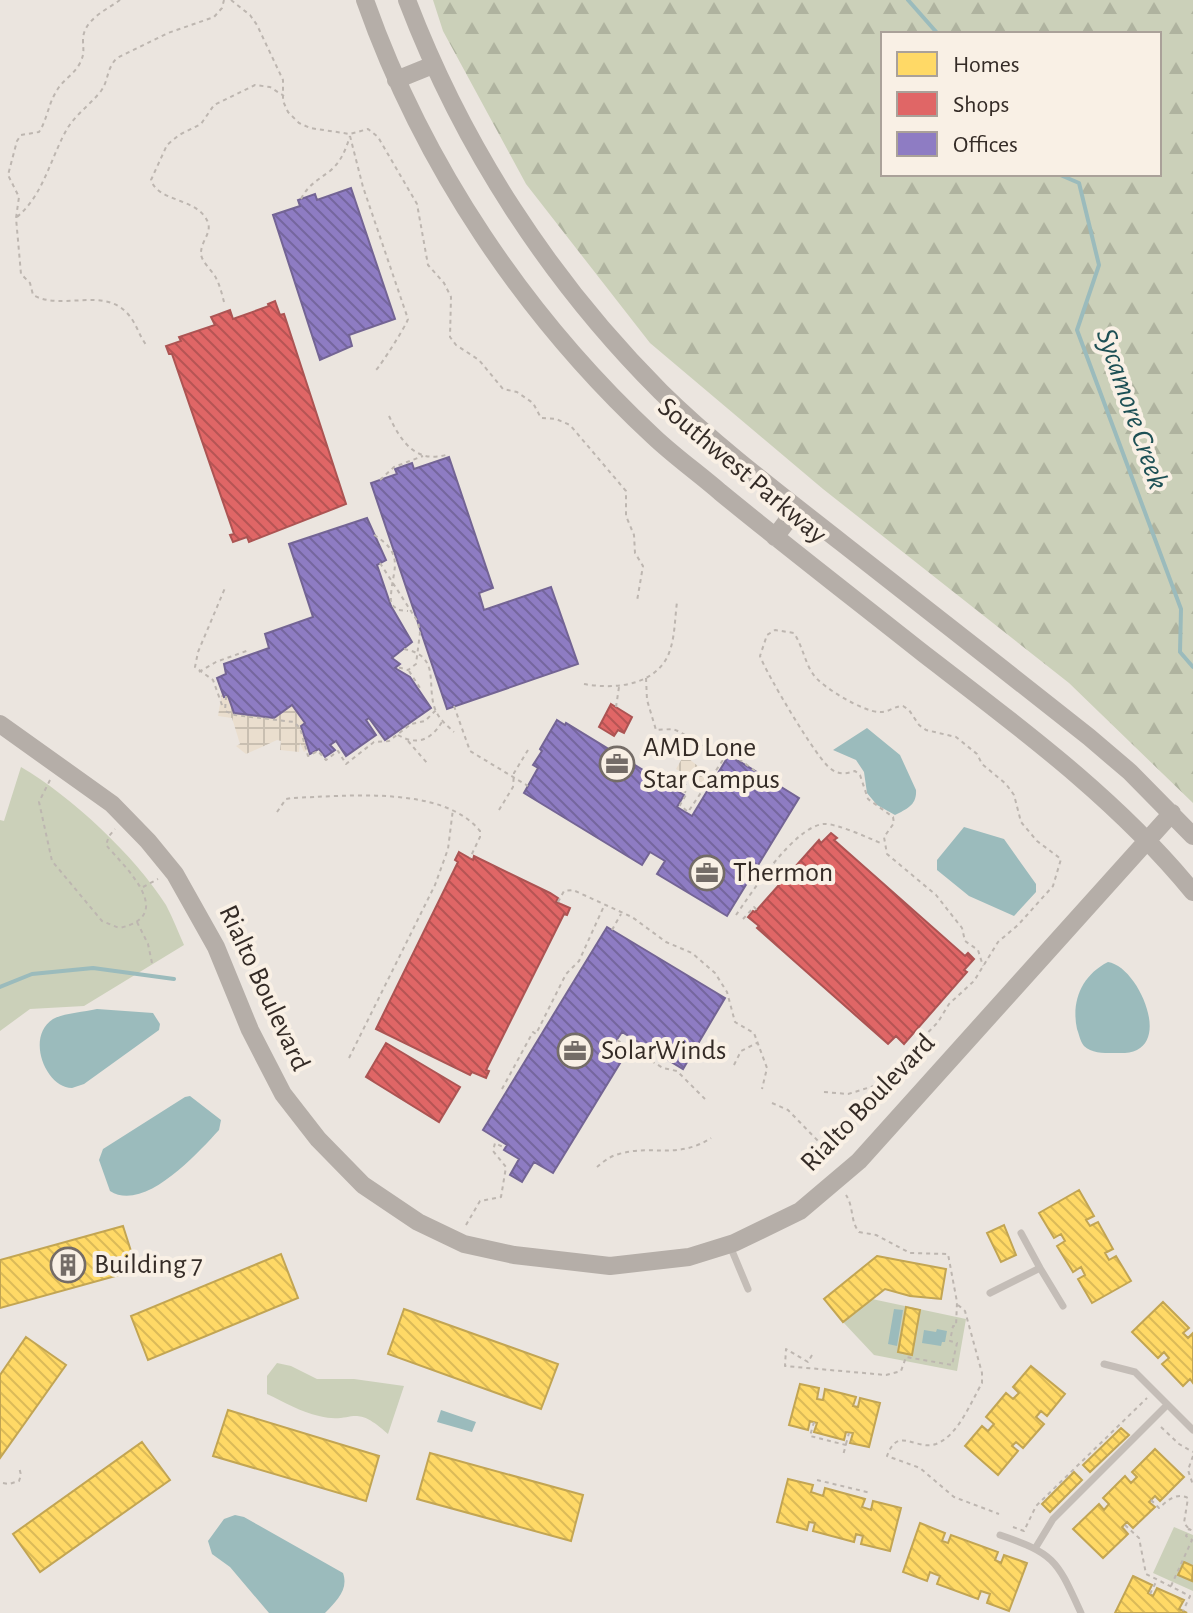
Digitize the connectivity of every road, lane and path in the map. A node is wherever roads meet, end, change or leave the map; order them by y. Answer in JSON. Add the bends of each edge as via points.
{"nodes":[{"id":1,"x":120,"y":0,"type":"edge"},
{"id":2,"x":224,"y":0,"type":"edge"},
{"id":3,"x":231,"y":0,"type":"edge"},
{"id":4,"x":365,"y":0,"type":"edge"},
{"id":5,"x":407,"y":0,"type":"edge"},
{"id":6,"x":433,"y":65,"type":"junction"},
{"id":7,"x":396,"y":80,"type":"junction"},
{"id":8,"x":284,"y":96,"type":"junction"},
{"id":9,"x":350,"y":134,"type":"junction"},
{"id":10,"x":301,"y":199,"type":"dead end"},
{"id":11,"x":16,"y":218,"type":"junction"},
{"id":12,"x":224,"y":302,"type":"dead end"},
{"id":13,"x":147,"y":346,"type":"dead end"},
{"id":14,"x":376,"y":370,"type":"dead end"},
{"id":15,"x":389,"y":416,"type":"dead end"},
{"id":16,"x":449,"y":454,"type":"dead end"},
{"id":17,"x":424,"y":455,"type":"junction"},
{"id":18,"x":380,"y":480,"type":"dead end"},
{"id":19,"x":797,"y":508,"type":"junction"},
{"id":20,"x":374,"y":535,"type":"dead end"},
{"id":21,"x":775,"y":537,"type":"junction"},
{"id":22,"x":380,"y":563,"type":"dead end"},
{"id":23,"x":392,"y":582,"type":"junction"},
{"id":24,"x":225,"y":588,"type":"dead end"},
{"id":25,"x":637,"y":601,"type":"dead end"},
{"id":26,"x":677,"y":602,"type":"dead end"},
{"id":27,"x":411,"y":611,"type":"junction"},
{"id":28,"x":404,"y":649,"type":"dead end"},
{"id":29,"x":249,"y":650,"type":"dead end"},
{"id":30,"x":418,"y":654,"type":"junction"},
{"id":31,"x":397,"y":667,"type":"dead end"},
{"id":32,"x":408,"y":670,"type":"junction"},
{"id":33,"x":199,"y":672,"type":"junction"},
{"id":34,"x":646,"y":678,"type":"junction"},
{"id":35,"x":584,"y":684,"type":"dead end"},
{"id":36,"x":618,"y":686,"type":"junction"},
{"id":37,"x":418,"y":689,"type":"dead end"},
{"id":38,"x":226,"y":696,"type":"dead end"},
{"id":39,"x":454,"y":706,"type":"dead end"},
{"id":40,"x":224,"y":707,"type":"junction"},
{"id":41,"x":616,"y":707,"type":"dead end"},
{"id":42,"x":436,"y":710,"type":"junction"},
{"id":43,"x":442,"y":721,"type":"junction"},
{"id":44,"x":0,"y":724,"type":"edge"},
{"id":45,"x":454,"y":732,"type":"dead end"},
{"id":46,"x":398,"y":734,"type":"junction"},
{"id":47,"x":407,"y":740,"type":"junction"},
{"id":48,"x":528,"y":750,"type":"dead end"},
{"id":49,"x":727,"y":753,"type":"junction"},
{"id":50,"x":427,"y":763,"type":"dead end"},
{"id":51,"x":755,"y":771,"type":"dead end"},
{"id":52,"x":690,"y":777,"type":"dead end"},
{"id":53,"x":52,"y":778,"type":"dead end"},
{"id":54,"x":701,"y":783,"type":"dead end"},
{"id":55,"x":528,"y":786,"type":"dead end"},
{"id":56,"x":704,"y":790,"type":"junction"},
{"id":57,"x":453,"y":809,"type":"junction"},
{"id":58,"x":499,"y":810,"type":"dead end"},
{"id":59,"x":277,"y":812,"type":"dead end"},
{"id":60,"x":1172,"y":813,"type":"junction"},
{"id":61,"x":116,"y":829,"type":"dead end"},
{"id":62,"x":1193,"y":836,"type":"edge"},
{"id":63,"x":1146,"y":840,"type":"junction"},
{"id":64,"x":884,"y":844,"type":"junction"},
{"id":65,"x":470,"y":858,"type":"dead end"},
{"id":66,"x":158,"y":879,"type":"dead end"},
{"id":67,"x":142,"y":887,"type":"junction"},
{"id":68,"x":1193,"y":892,"type":"edge"},
{"id":69,"x":558,"y":902,"type":"dead end"},
{"id":70,"x":605,"y":905,"type":"junction"},
{"id":71,"x":757,"y":910,"type":"dead end"},
{"id":72,"x":622,"y":913,"type":"junction"},
{"id":73,"x":736,"y":915,"type":"dead end"},
{"id":74,"x":743,"y":919,"type":"dead end"},
{"id":75,"x":136,"y":921,"type":"junction"},
{"id":76,"x":612,"y":930,"type":"dead end"},
{"id":77,"x":152,"y":963,"type":"dead end"},
{"id":78,"x":983,"y":966,"type":"junction"},
{"id":79,"x":617,"y":1040,"type":"dead end"},
{"id":80,"x":757,"y":1043,"type":"junction"},
{"id":81,"x":349,"y":1058,"type":"dead end"},
{"id":82,"x":734,"y":1065,"type":"dead end"},
{"id":83,"x":502,"y":1089,"type":"dead end"},
{"id":84,"x":762,"y":1089,"type":"dead end"},
{"id":85,"x":824,"y":1092,"type":"dead end"},
{"id":86,"x":705,"y":1099,"type":"dead end"},
{"id":87,"x":772,"y":1103,"type":"dead end"},
{"id":88,"x":711,"y":1138,"type":"dead end"},
{"id":89,"x":505,"y":1148,"type":"dead end"},
{"id":90,"x":828,"y":1157,"type":"dead end"},
{"id":91,"x":597,"y":1167,"type":"dead end"},
{"id":92,"x":845,"y":1194,"type":"dead end"},
{"id":93,"x":466,"y":1225,"type":"dead end"},
{"id":94,"x":1021,"y":1233,"type":"dead end"},
{"id":95,"x":729,"y":1244,"type":"junction"},
{"id":96,"x":1040,"y":1268,"type":"junction"},
{"id":97,"x":748,"y":1289,"type":"dead end"},
{"id":98,"x":990,"y":1293,"type":"dead end"},
{"id":99,"x":957,"y":1304,"type":"junction"},
{"id":100,"x":1063,"y":1306,"type":"dead end"},
{"id":101,"x":812,"y":1355,"type":"dead end"},
{"id":102,"x":1104,"y":1364,"type":"dead end"},
{"id":103,"x":1147,"y":1398,"type":"dead end"},
{"id":104,"x":1167,"y":1405,"type":"junction"},
{"id":105,"x":814,"y":1422,"type":"dead end"},
{"id":106,"x":1160,"y":1426,"type":"dead end"},
{"id":107,"x":1193,"y":1430,"type":"edge"},
{"id":108,"x":849,"y":1433,"type":"dead end"},
{"id":109,"x":846,"y":1445,"type":"junction"},
{"id":110,"x":1193,"y":1454,"type":"edge"},
{"id":111,"x":843,"y":1455,"type":"dead end"},
{"id":112,"x":19,"y":1467,"type":"dead end"},
{"id":113,"x":817,"y":1480,"type":"dead end"},
{"id":114,"x":3,"y":1483,"type":"dead end"},
{"id":115,"x":1193,"y":1485,"type":"edge"},
{"id":116,"x":871,"y":1493,"type":"dead end"},
{"id":117,"x":1151,"y":1500,"type":"dead end"},
{"id":118,"x":999,"y":1514,"type":"dead end"},
{"id":119,"x":1125,"y":1525,"type":"dead end"},
{"id":120,"x":1013,"y":1527,"type":"dead end"},
{"id":121,"x":1191,"y":1530,"type":"edge"},
{"id":122,"x":1000,"y":1535,"type":"dead end"},
{"id":123,"x":1036,"y":1547,"type":"junction"},
{"id":124,"x":1157,"y":1581,"type":"junction"},
{"id":125,"x":1171,"y":1587,"type":"junction"},
{"id":126,"x":1150,"y":1594,"type":"dead end"},
{"id":127,"x":1183,"y":1611,"type":"edge"},
{"id":128,"x":1081,"y":1613,"type":"edge"}],
"edges":[{"from":1,"to":11,"type":"path","via":[[84,29],[86,51],[76,71],[57,88],[39,132],[21,135],[17,141],[8,175],[19,197]]},
{"from":2,"to":11,"type":"path","via":[[214,17],[168,33],[110,64],[102,90],[66,130],[36,197]]},
{"from":3,"to":8,"type":"path","via":[[257,25],[283,80]]},
{"from":4,"to":7,"type":"main road","name":"Southwest Parkway"},
{"from":5,"to":6,"type":"main road","name":"Southwest Parkway"},
{"from":6,"to":7,"type":"main road"},
{"from":6,"to":19,"type":"main road","name":"Southwest Parkway","via":[[506,199],[594,319],[662,393]]},
{"from":7,"to":21,"type":"main road","name":"Southwest Parkway","via":[[460,199],[557,333],[654,437]]},
{"from":8,"to":9,"type":"path","via":[[288,112],[299,123]]},
{"from":8,"to":12,"type":"path","via":[[255,85],[214,105],[201,124],[167,145],[151,180],[162,194],[204,214],[209,234],[201,257],[217,278]]},
{"from":9,"to":10,"type":"path","via":[[332,170],[310,185]]},
{"from":9,"to":14,"type":"path","via":[[408,319]]},
{"from":9,"to":25,"type":"path","via":[[374,132],[414,198],[428,265],[451,297],[450,337],[456,345],[479,360],[503,389],[533,403],[541,418],[570,425],[626,491],[626,516],[643,566]]},
{"from":11,"to":13,"type":"path","via":[[21,274],[33,295],[64,302],[94,300],[122,309]]},
{"from":15,"to":17,"type":"path","via":[[401,440]]},
{"from":16,"to":17,"type":"path"},
{"from":17,"to":18,"type":"path","via":[[394,467]]},
{"from":19,"to":21,"type":"main road"},
{"from":19,"to":60,"type":"main road","name":"Southwest Parkway","via":[[1089,737]]},
{"from":20,"to":23,"type":"path","via":[[394,555]]},
{"from":21,"to":63,"type":"main road","name":"Southwest Parkway","via":[[1044,747]]},
{"from":22,"to":23,"type":"path"},
{"from":23,"to":27,"type":"path"},
{"from":23,"to":27,"type":"path","via":[[391,604]]},
{"from":24,"to":33,"type":"path","via":[[198,652]]},
{"from":26,"to":34,"type":"path","via":[[667,656]]},
{"from":27,"to":30,"type":"path","via":[[420,633]]},
{"from":28,"to":30,"type":"path"},
{"from":29,"to":33,"type":"path"},
{"from":30,"to":32,"type":"path"},
{"from":30,"to":42,"type":"path","via":[[429,667]]},
{"from":31,"to":32,"type":"path"},
{"from":32,"to":37,"type":"path"},
{"from":33,"to":40,"type":"path","via":[[213,680]]},
{"from":34,"to":36,"type":"path"},
{"from":34,"to":49,"type":"path","via":[[656,730],[673,729]]},
{"from":35,"to":36,"type":"path"},
{"from":36,"to":41,"type":"path"},
{"from":38,"to":40,"type":"path"},
{"from":39,"to":55,"type":"path","bridge":true,"via":[[470,751]]},
{"from":40,"to":46,"type":"path","via":[[235,715],[294,722],[308,756],[318,751],[326,760],[338,751],[346,764],[374,742]]},
{"from":42,"to":43,"type":"path"},
{"from":42,"to":46,"type":"path"},
{"from":43,"to":45,"type":"path"},
{"from":43,"to":47,"type":"path","via":[[420,741]]},
{"from":44,"to":95,"type":"main road","name":"Rialto Boulevard","via":[[112,804],[148,841],[181,883],[216,947],[283,1094],[363,1185],[418,1222],[464,1244],[514,1255],[610,1266],[689,1257]]},
{"from":46,"to":47,"type":"path"},
{"from":47,"to":50,"type":"path"},
{"from":48,"to":58,"type":"path"},
{"from":49,"to":51,"type":"path"},
{"from":49,"to":56,"type":"path"},
{"from":52,"to":56,"type":"path","via":[[680,805],[688,812]]},
{"from":53,"to":75,"type":"path","via":[[39,802],[54,867],[111,927]]},
{"from":54,"to":56,"type":"path","via":[[698,787]]},
{"from":57,"to":59,"type":"path","via":[[415,798],[338,796],[286,799]]},
{"from":57,"to":65,"type":"path","via":[[480,831]]},
{"from":57,"to":81,"type":"path","via":[[448,849],[435,885]]},
{"from":60,"to":62,"type":"main road","name":"Southwest Parkway"},
{"from":60,"to":63,"type":"main road","name":"Rialto Boulevard"},
{"from":61,"to":67,"type":"path","via":[[106,845]]},
{"from":63,"to":68,"type":"main road","name":"Southwest Parkway"},
{"from":63,"to":95,"type":"main road","name":"Rialto Boulevard","via":[[859,1161],[800,1211]]},
{"from":64,"to":73,"type":"path","via":[[824,824],[808,829]]},
{"from":64,"to":78,"type":"path","via":[[887,854],[954,916]]},
{"from":64,"to":78,"type":"path","via":[[893,817],[868,799],[855,771],[839,774],[828,768],[763,664],[763,643],[775,630],[794,633],[810,670],[827,688],[878,712],[903,706],[926,730],[961,741],[1006,784],[1021,822],[1037,841],[1061,859],[1053,886],[998,942]]},
{"from":66,"to":67,"type":"path"},
{"from":67,"to":75,"type":"path","via":[[146,907]]},
{"from":69,"to":70,"type":"path","via":[[568,889]]},
{"from":70,"to":72,"type":"path"},
{"from":70,"to":83,"type":"path","via":[[576,966],[566,974]]},
{"from":71,"to":74,"type":"path","via":[[754,907]]},
{"from":72,"to":76,"type":"path"},
{"from":72,"to":80,"type":"path","via":[[708,967],[727,992],[735,1022],[752,1030]]},
{"from":75,"to":77,"type":"path"},
{"from":78,"to":85,"type":"path","via":[[929,1032],[874,1086],[848,1094]]},
{"from":79,"to":86,"type":"path","via":[[677,1071]]},
{"from":80,"to":82,"type":"path","via":[[741,1051]]},
{"from":80,"to":84,"type":"path","via":[[767,1068]]},
{"from":87,"to":90,"type":"path","via":[[788,1110]]},
{"from":88,"to":91,"type":"path","via":[[679,1151],[620,1153]]},
{"from":89,"to":93,"type":"path","via":[[495,1143],[493,1151],[506,1165],[501,1197],[480,1201]]},
{"from":92,"to":99,"type":"path","via":[[859,1232],[910,1253],[948,1254]]},
{"from":94,"to":96,"type":"lane"},
{"from":95,"to":97,"type":"lane"},
{"from":96,"to":98,"type":"lane"},
{"from":96,"to":100,"type":"lane"},
{"from":99,"to":101,"type":"path","via":[[952,1365],[906,1357],[901,1371],[886,1375],[785,1366],[786,1349],[808,1362]]},
{"from":99,"to":118,"type":"path","via":[[965,1311],[982,1383],[946,1438],[931,1445],[898,1441],[887,1456],[920,1468],[954,1497]]},
{"from":102,"to":104,"type":"lane","via":[[1135,1372]]},
{"from":103,"to":120,"type":"path","via":[[1036,1506],[1024,1531]]},
{"from":104,"to":107,"type":"lane"},
{"from":104,"to":123,"type":"lane","via":[[1053,1519]]},
{"from":105,"to":109,"type":"path","via":[[810,1436]]},
{"from":106,"to":110,"type":"path"},
{"from":108,"to":109,"type":"path"},
{"from":109,"to":111,"type":"path"},
{"from":110,"to":115,"type":"path","via":[[1188,1470]]},
{"from":112,"to":114,"type":"path","via":[[19,1481]]},
{"from":113,"to":116,"type":"path"},
{"from":117,"to":121,"type":"path","via":[[1159,1508],[1171,1498],[1188,1498],[1184,1523]]},
{"from":119,"to":124,"type":"path","via":[[1139,1538],[1146,1574]]},
{"from":121,"to":125,"type":"path","via":[[1186,1536],[1192,1540]]},
{"from":122,"to":123,"type":"lane"},
{"from":123,"to":128,"type":"lane","via":[[1060,1567]]},
{"from":124,"to":125,"type":"path"},
{"from":124,"to":126,"type":"path"},
{"from":125,"to":127,"type":"path","via":[[1190,1596]]}]}
